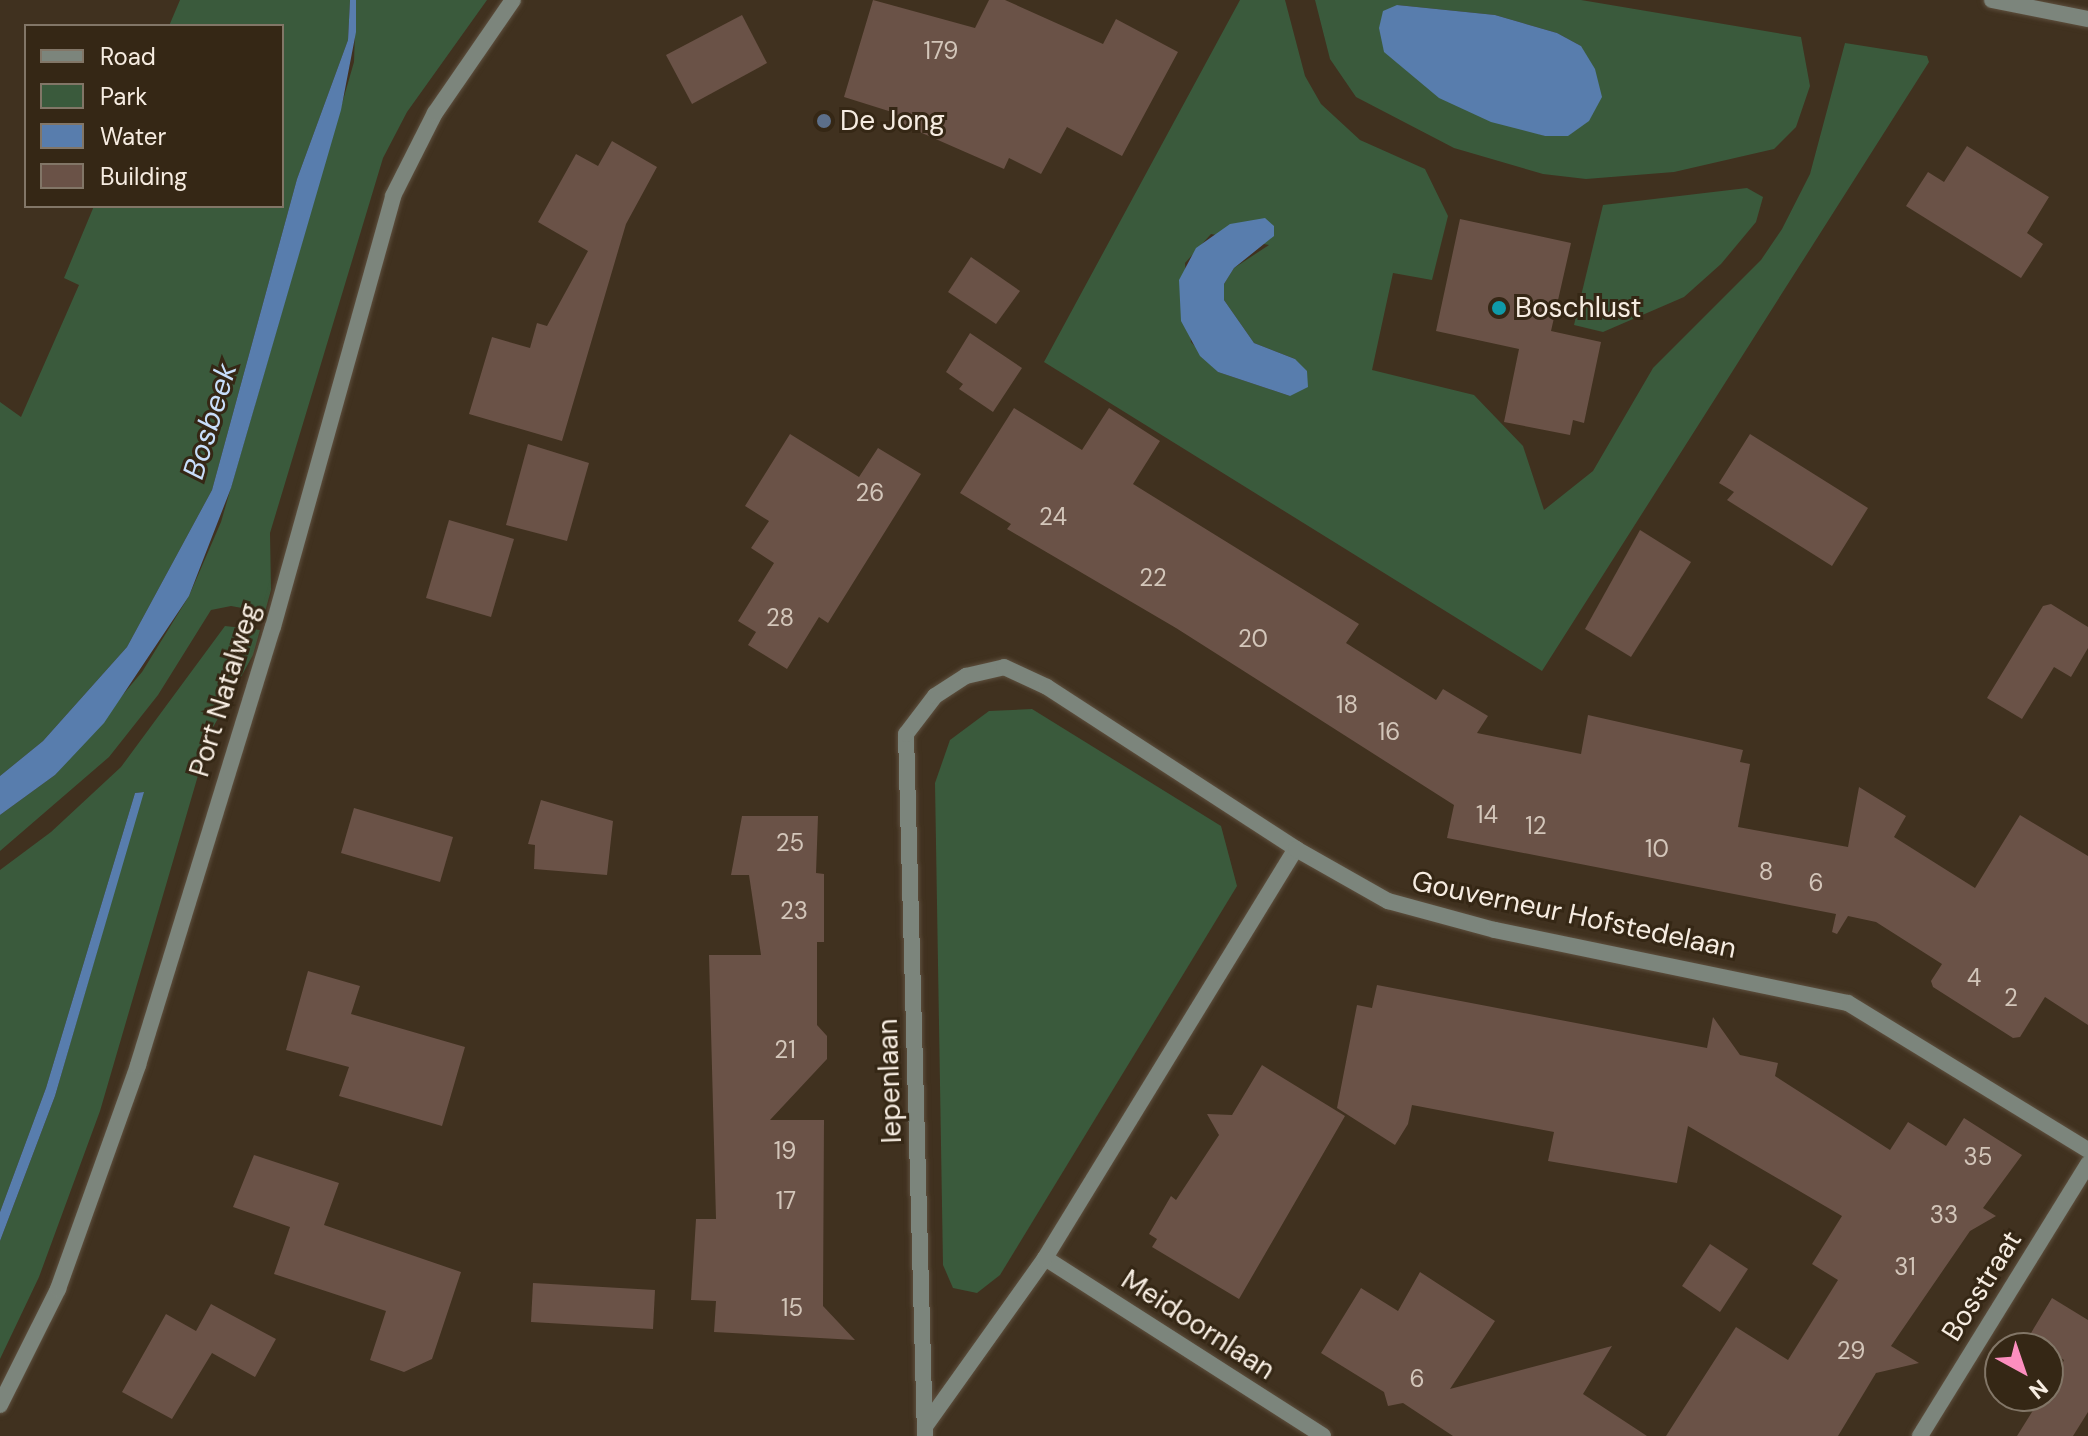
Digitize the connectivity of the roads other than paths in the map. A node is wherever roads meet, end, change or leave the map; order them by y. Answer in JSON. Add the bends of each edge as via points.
{"nodes":[{"id":1,"x":513,"y":0,"type":"edge"},
{"id":2,"x":1992,"y":0,"type":"edge"},
{"id":3,"x":2088,"y":19,"type":"edge"},
{"id":4,"x":906,"y":734,"type":"joint"},
{"id":5,"x":1296,"y":849,"type":"junction"},
{"id":6,"x":2088,"y":1150,"type":"edge"},
{"id":7,"x":2088,"y":1164,"type":"edge"},
{"id":8,"x":1045,"y":1258,"type":"junction"},
{"id":9,"x":0,"y":1405,"type":"edge"},
{"id":10,"x":926,"y":1431,"type":"edge"},
{"id":11,"x":1323,"y":1436,"type":"edge"},
{"id":12,"x":1920,"y":1436,"type":"edge"}],
"edges":[{"from":1,"to":9,"type":"street","name":"Port Natalweg","via":[[435,113],[393,196],[273,627],[138,1065],[58,1289]]},
{"from":2,"to":3,"type":"street"},
{"from":4,"to":5,"type":"street","name":"Gouverneur Hofstedelaan","via":[[935,696],[966,676],[1004,667],[1047,687]]},
{"from":4,"to":10,"type":"street","name":"Iepenlaan"},
{"from":5,"to":6,"type":"street","name":"Gouverneur Hofstedelaan","via":[[1388,901],[1434,914],[1848,1003]]},
{"from":5,"to":8,"type":"street","name":"Iepenlaan"},
{"from":7,"to":12,"type":"street","name":"Bosstraat"},
{"from":8,"to":10,"type":"street","name":"Iepenlaan"},
{"from":8,"to":11,"type":"street","name":"Meidoornlaan"}]}
